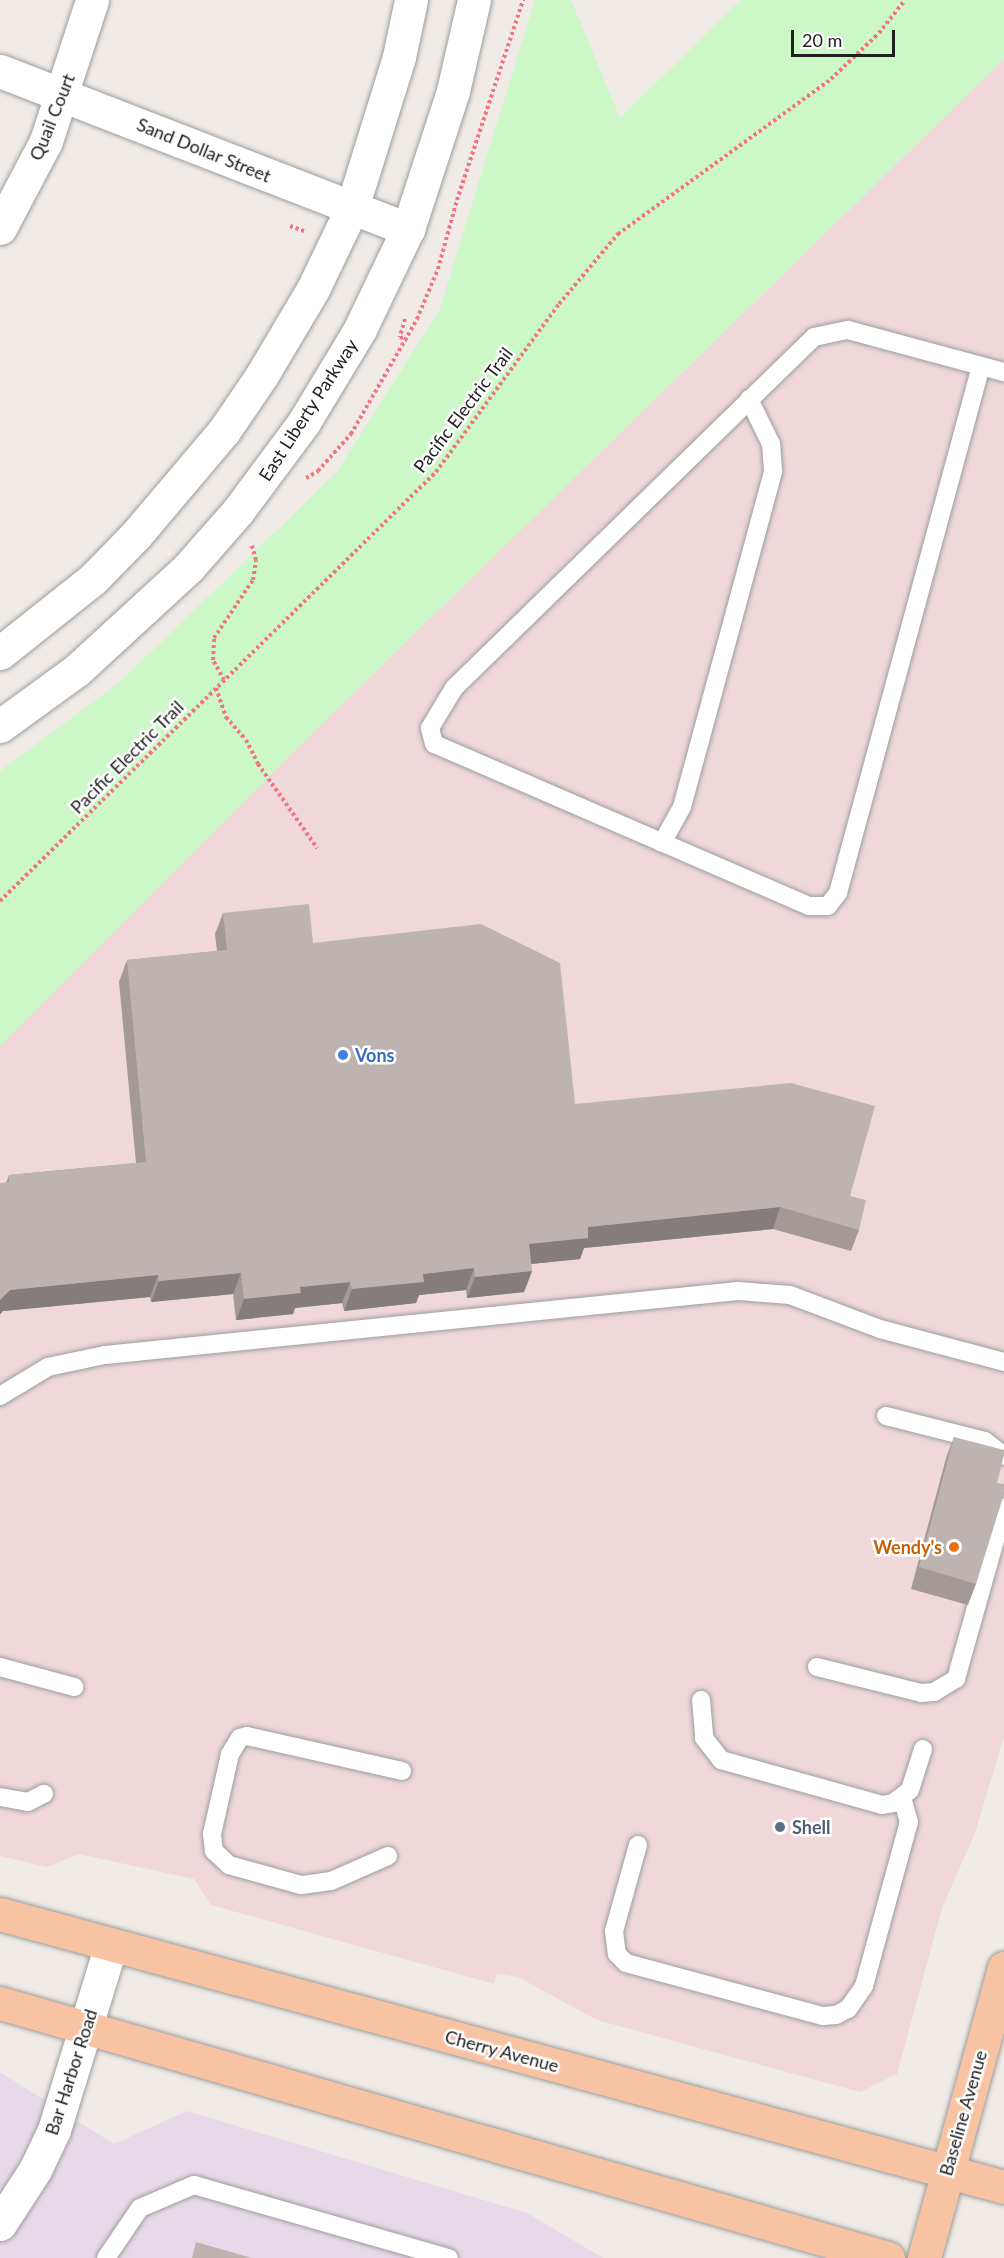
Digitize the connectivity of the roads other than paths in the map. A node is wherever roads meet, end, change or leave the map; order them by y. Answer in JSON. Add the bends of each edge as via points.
{"nodes":[{"id":1,"x":92,"y":0,"type":"edge"},
{"id":2,"x":411,"y":0,"type":"edge"},
{"id":3,"x":474,"y":0,"type":"edge"},
{"id":4,"x":0,"y":71,"type":"edge"},
{"id":5,"x":63,"y":94,"type":"junction"},
{"id":6,"x":352,"y":208,"type":"junction"},
{"id":7,"x":0,"y":228,"type":"edge"},
{"id":8,"x":408,"y":229,"type":"junction"},
{"id":9,"x":981,"y":366,"type":"junction"},
{"id":10,"x":1004,"y":372,"type":"edge"},
{"id":11,"x":749,"y":399,"type":"junction"},
{"id":12,"x":0,"y":653,"type":"edge"},
{"id":13,"x":0,"y":726,"type":"edge"},
{"id":14,"x":662,"y":843,"type":"junction"},
{"id":15,"x":1004,"y":1362,"type":"edge"},
{"id":16,"x":0,"y":1396,"type":"edge"},
{"id":17,"x":886,"y":1416,"type":"dead end"},
{"id":18,"x":1004,"y":1456,"type":"edge"},
{"id":19,"x":1004,"y":1508,"type":"edge"},
{"id":20,"x":0,"y":1667,"type":"edge"},
{"id":21,"x":817,"y":1667,"type":"dead end"},
{"id":22,"x":74,"y":1687,"type":"dead end"},
{"id":23,"x":701,"y":1700,"type":"dead end"},
{"id":24,"x":922,"y":1749,"type":"dead end"},
{"id":25,"x":402,"y":1771,"type":"dead end"},
{"id":26,"x":44,"y":1794,"type":"dead end"},
{"id":27,"x":0,"y":1797,"type":"edge"},
{"id":28,"x":902,"y":1798,"type":"junction"},
{"id":29,"x":638,"y":1845,"type":"dead end"},
{"id":30,"x":388,"y":1856,"type":"dead end"},
{"id":31,"x":0,"y":1914,"type":"edge"},
{"id":32,"x":111,"y":1945,"type":"junction"},
{"id":33,"x":1004,"y":1968,"type":"edge"},
{"id":34,"x":0,"y":2003,"type":"edge"},
{"id":35,"x":87,"y":2027,"type":"junction"},
{"id":36,"x":946,"y":2172,"type":"junction"},
{"id":37,"x":1004,"y":2187,"type":"edge"},
{"id":38,"x":0,"y":2224,"type":"edge"},
{"id":39,"x":106,"y":2258,"type":"edge"},
{"id":40,"x":449,"y":2258,"type":"edge"},
{"id":41,"x":888,"y":2258,"type":"edge"},
{"id":42,"x":924,"y":2258,"type":"edge"}],
"edges":[{"from":1,"to":5,"type":"street","name":"Quail Court"},
{"from":2,"to":6,"type":"street","via":[[399,57]]},
{"from":3,"to":8,"type":"street","name":"East Liberty Parkway","via":[[453,91]]},
{"from":4,"to":5,"type":"street","name":"Sand Dollar Street"},
{"from":5,"to":6,"type":"street","name":"Sand Dollar Street"},
{"from":5,"to":7,"type":"street","name":"Quail Court","via":[[46,141]]},
{"from":6,"to":8,"type":"street","name":"Sand Dollar Street"},
{"from":6,"to":12,"type":"street","via":[[298,315],[224,431],[136,535],[93,579]]},
{"from":8,"to":13,"type":"street","name":"East Liberty Parkway","via":[[374,302],[324,390],[238,511],[135,620],[77,670]]},
{"from":9,"to":10,"type":"lane"},
{"from":9,"to":11,"type":"lane","via":[[848,330],[829,332],[807,343]]},
{"from":9,"to":14,"type":"lane","via":[[833,901],[828,906],[808,906]]},
{"from":11,"to":14,"type":"lane","via":[[771,444],[772,471],[682,807]]},
{"from":11,"to":14,"type":"lane","via":[[454,688],[430,728],[434,744]]},
{"from":15,"to":16,"type":"lane","via":[[908,1337],[790,1295],[738,1291],[105,1355],[48,1367]]},
{"from":17,"to":18,"type":"lane","via":[[985,1441]]},
{"from":19,"to":21,"type":"lane","via":[[956,1679],[934,1692],[921,1693]]},
{"from":20,"to":22,"type":"lane"},
{"from":23,"to":28,"type":"lane","via":[[704,1738],[721,1760],[882,1805]]},
{"from":24,"to":28,"type":"lane","via":[[914,1780]]},
{"from":25,"to":30,"type":"lane","via":[[246,1736],[240,1738],[231,1754],[212,1834],[214,1851],[229,1865],[301,1885],[331,1881]]},
{"from":26,"to":27,"type":"lane","via":[[28,1802]]},
{"from":28,"to":29,"type":"lane","via":[[909,1822],[864,1986],[848,2009],[836,2015],[823,2016],[626,1963],[617,1954],[614,1931]]},
{"from":31,"to":32,"type":"main road","name":"Cherry Avenue"},
{"from":32,"to":35,"type":"street","name":"Bar Harbor Road"},
{"from":32,"to":36,"type":"main road","name":"Cherry Avenue"},
{"from":33,"to":36,"type":"main road","name":"Baseline Avenue"},
{"from":34,"to":35,"type":"main road"},
{"from":35,"to":38,"type":"street","name":"Bar Harbor Road","via":[[54,2130]]},
{"from":35,"to":41,"type":"main road"},
{"from":36,"to":37,"type":"main road","name":"Cherry Avenue"},
{"from":36,"to":42,"type":"main road","name":"Baseline Avenue"},
{"from":39,"to":40,"type":"lane","via":[[140,2208],[194,2185]]}]}
